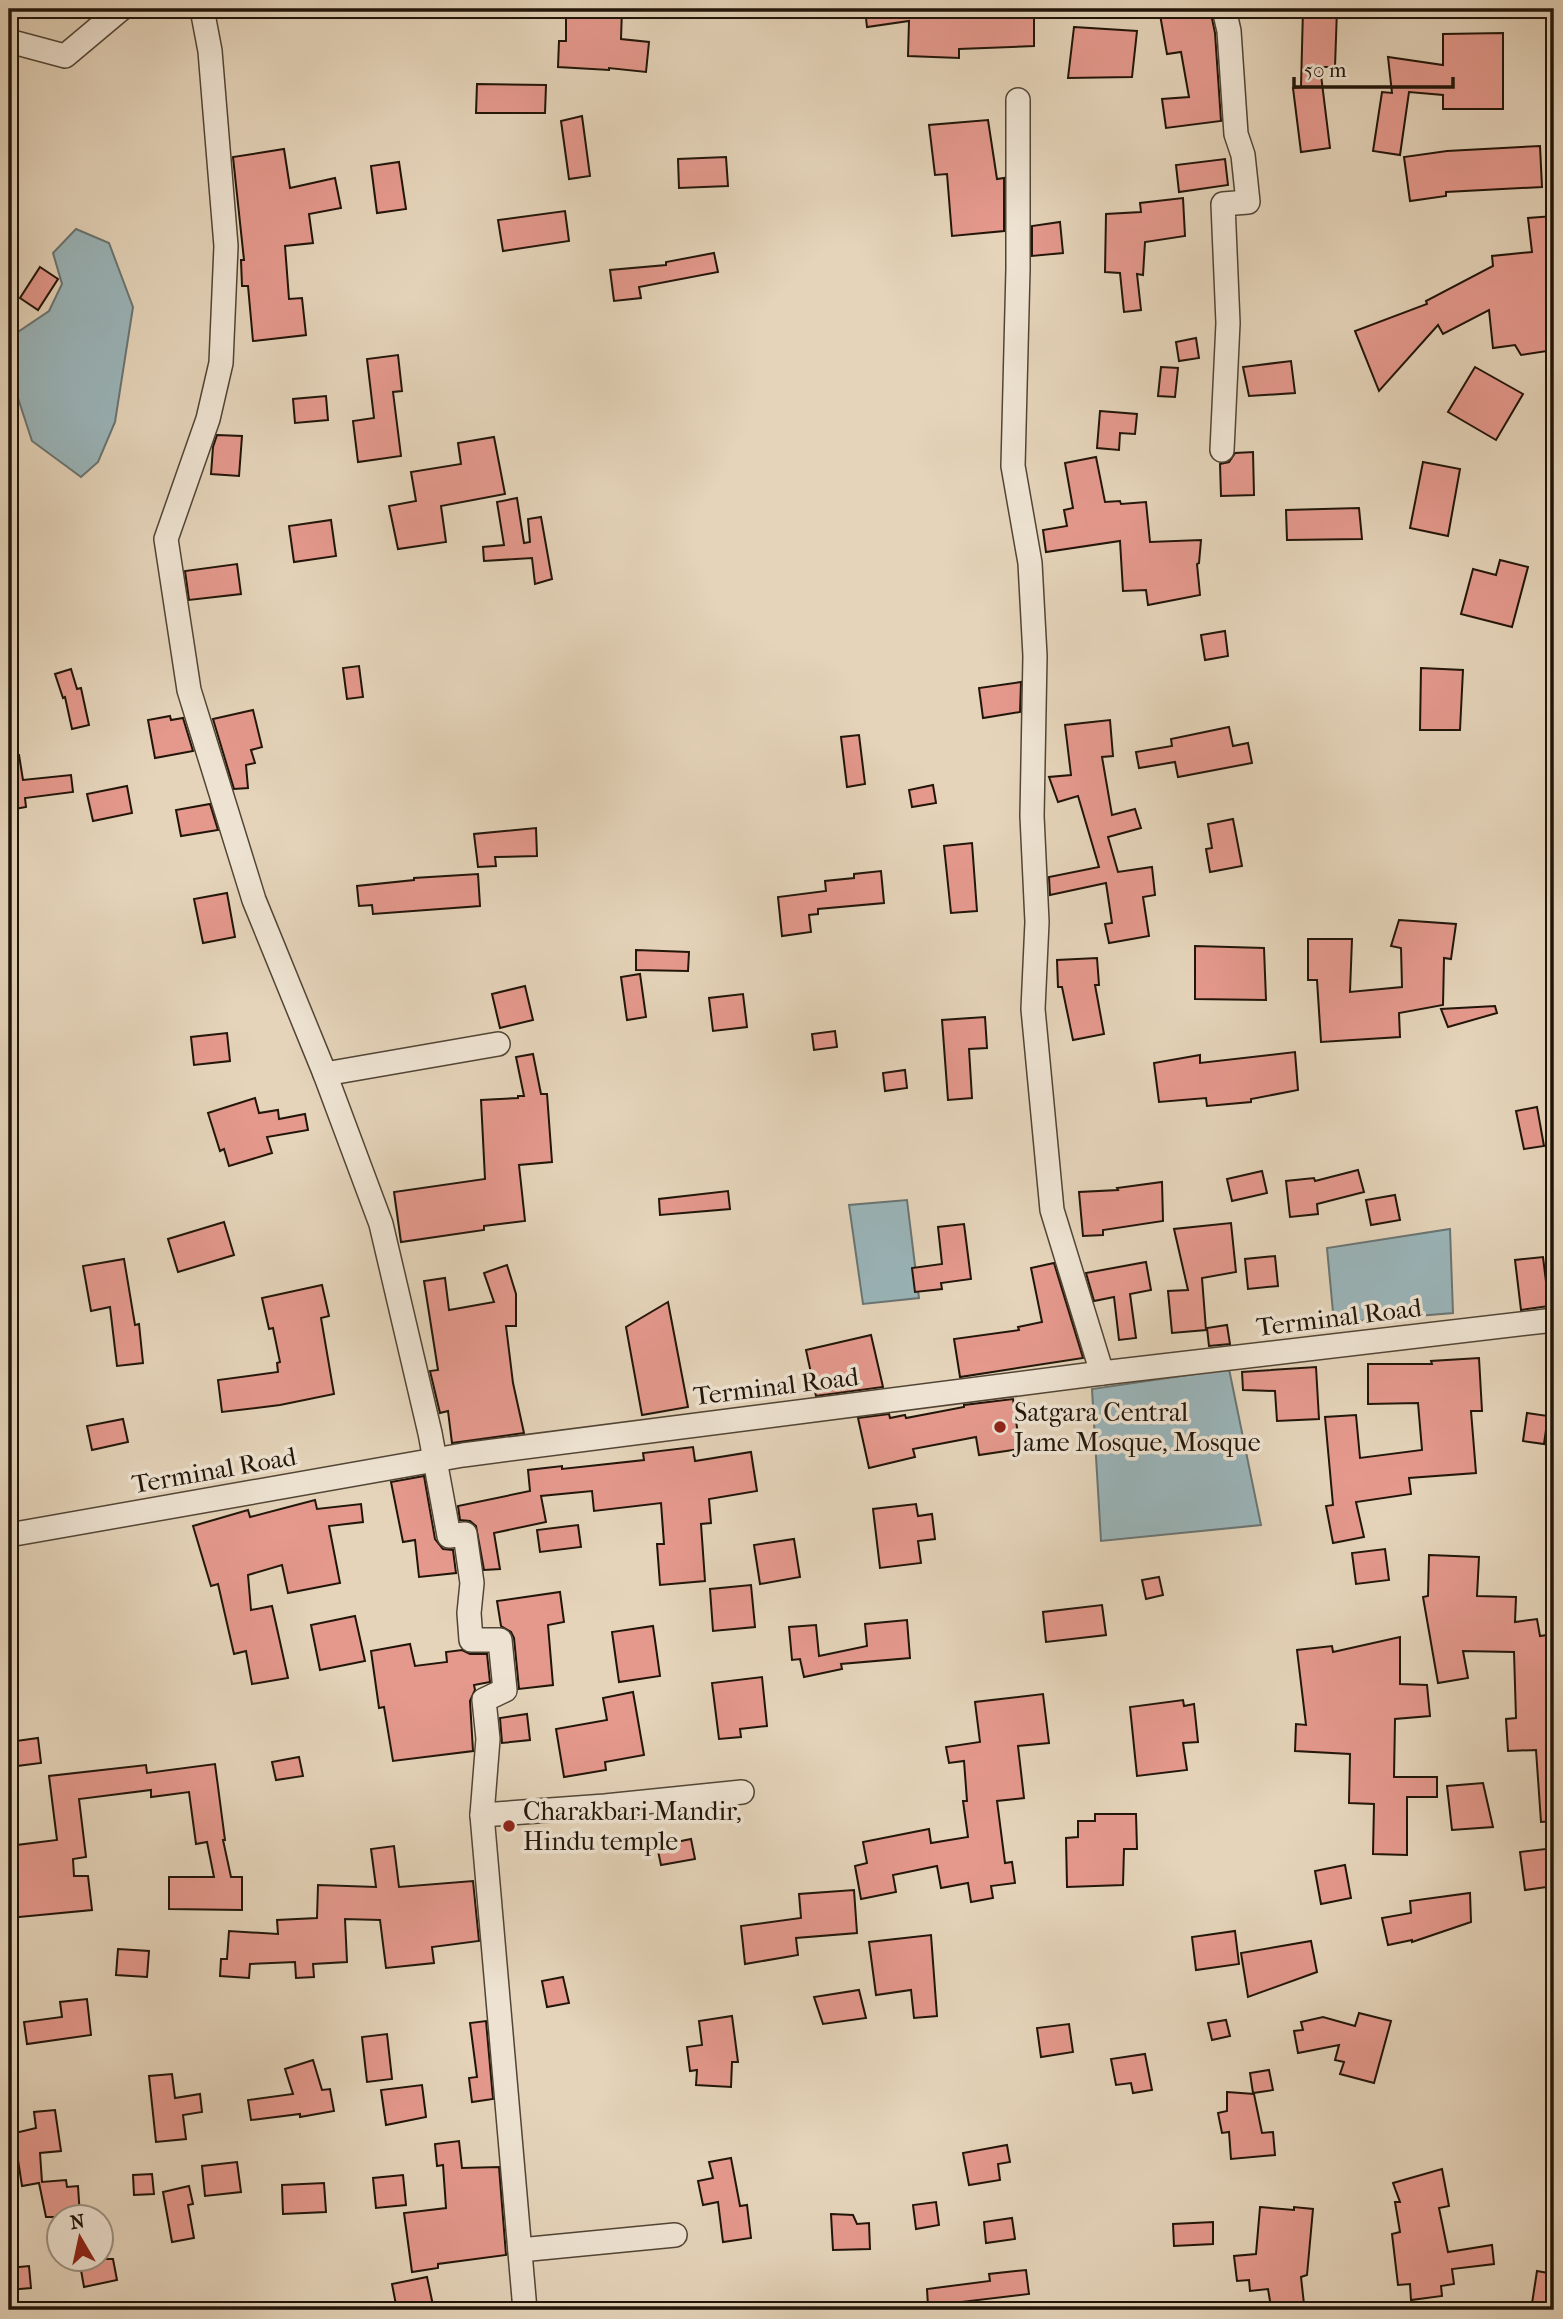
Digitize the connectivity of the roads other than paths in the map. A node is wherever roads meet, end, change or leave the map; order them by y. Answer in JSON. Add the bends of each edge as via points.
{"nodes":[{"id":1,"x":121,"y":9,"type":"edge"},
{"id":2,"x":202,"y":9,"type":"edge"},
{"id":3,"x":1224,"y":9,"type":"edge"},
{"id":4,"x":9,"y":41,"type":"edge"},
{"id":5,"x":1018,"y":100,"type":"dead end"},
{"id":6,"x":1222,"y":450,"type":"dead end"},
{"id":7,"x":498,"y":1044,"type":"dead end"},
{"id":8,"x":325,"y":1074,"type":"junction"},
{"id":9,"x":1554,"y":1320,"type":"edge"},
{"id":10,"x":1102,"y":1373,"type":"junction"},
{"id":11,"x":435,"y":1459,"type":"junction"},
{"id":12,"x":9,"y":1535,"type":"edge"},
{"id":13,"x":741,"y":1792,"type":"dead end"},
{"id":14,"x":482,"y":1815,"type":"junction"},
{"id":15,"x":675,"y":2235,"type":"dead end"},
{"id":16,"x":520,"y":2250,"type":"junction"},
{"id":17,"x":525,"y":2310,"type":"edge"}],
"edges":[{"from":1,"to":4,"type":"street","via":[[65,57]]},
{"from":2,"to":8,"type":"street","via":[[210,51],[226,246],[225,320],[208,419],[166,539],[189,690],[216,783],[254,900]]},
{"from":3,"to":6,"type":"street","via":[[1236,134],[1248,202],[1223,204],[1228,323]]},
{"from":5,"to":10,"type":"street","via":[[1013,466],[1030,563],[1035,656],[1032,816],[1037,922],[1033,1009],[1052,1210]]},
{"from":7,"to":8,"type":"street"},
{"from":8,"to":11,"type":"street","via":[[381,1224]]},
{"from":9,"to":10,"type":"street","name":"Terminal Road"},
{"from":10,"to":11,"type":"street","name":"Terminal Road"},
{"from":11,"to":12,"type":"street","name":"Terminal Road"},
{"from":11,"to":14,"type":"street","via":[[449,1536],[465,1534],[472,1583],[471,1640],[500,1640],[505,1690],[484,1700],[488,1739]]},
{"from":13,"to":14,"type":"street"},
{"from":14,"to":16,"type":"street"},
{"from":15,"to":16,"type":"street"},
{"from":16,"to":17,"type":"street"}]}
